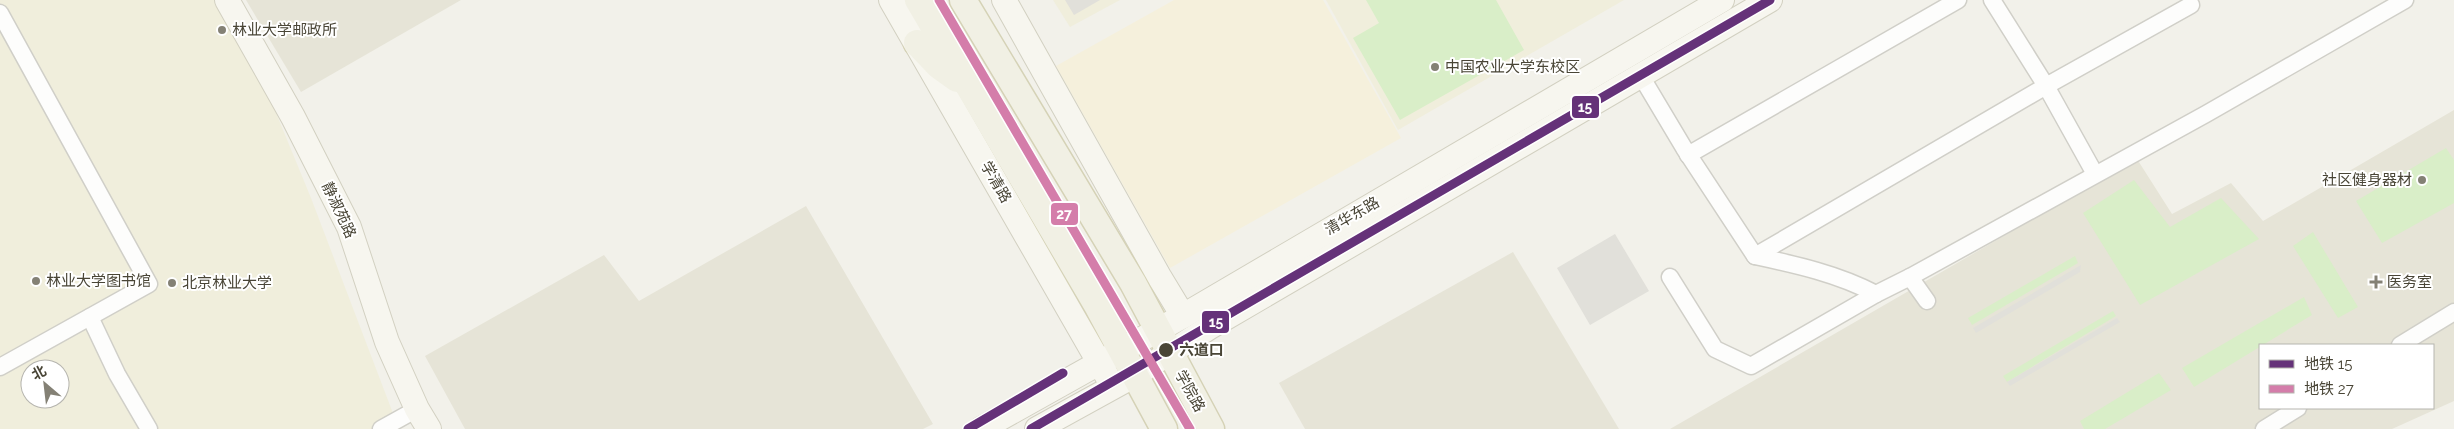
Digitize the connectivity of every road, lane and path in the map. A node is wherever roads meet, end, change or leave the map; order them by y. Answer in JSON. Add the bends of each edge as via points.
{"nodes":[{"id":1,"x":227,"y":0,"type":"edge"},
{"id":2,"x":891,"y":0,"type":"edge"},
{"id":3,"x":918,"y":0,"type":"edge"},
{"id":4,"x":963,"y":0,"type":"edge"},
{"id":5,"x":1004,"y":0,"type":"edge"},
{"id":6,"x":1722,"y":0,"type":"edge"},
{"id":7,"x":1770,"y":0,"type":"edge"},
{"id":8,"x":1958,"y":0,"type":"edge"},
{"id":9,"x":1992,"y":0,"type":"edge"},
{"id":10,"x":2405,"y":0,"type":"edge"},
{"id":11,"x":2191,"y":5,"type":"dead end"},
{"id":12,"x":0,"y":14,"type":"edge"},
{"id":13,"x":916,"y":43,"type":"junction"},
{"id":14,"x":1641,"y":76,"type":"junction"},
{"id":15,"x":2046,"y":86,"type":"junction"},
{"id":16,"x":969,"y":88,"type":"junction"},
{"id":17,"x":1688,"y":155,"type":"junction"},
{"id":18,"x":2094,"y":174,"type":"junction"},
{"id":19,"x":1755,"y":256,"type":"junction"},
{"id":20,"x":1670,"y":277,"type":"dead end"},
{"id":21,"x":1910,"y":277,"type":"junction"},
{"id":22,"x":1876,"y":294,"type":"junction"},
{"id":23,"x":1926,"y":301,"type":"dead end"},
{"id":24,"x":2454,"y":312,"type":"edge"},
{"id":25,"x":1183,"y":316,"type":"junction"},
{"id":26,"x":90,"y":317,"type":"junction"},
{"id":27,"x":1163,"y":341,"type":"junction"},
{"id":28,"x":2402,"y":344,"type":"edge"},
{"id":29,"x":1111,"y":357,"type":"junction"},
{"id":30,"x":0,"y":367,"type":"edge"},
{"id":31,"x":1124,"y":381,"type":"junction"},
{"id":32,"x":417,"y":409,"type":"junction"},
{"id":33,"x":2296,"y":409,"type":"edge"},
{"id":34,"x":149,"y":429,"type":"edge"},
{"id":35,"x":381,"y":429,"type":"edge"},
{"id":36,"x":429,"y":429,"type":"edge"},
{"id":37,"x":981,"y":429,"type":"edge"},
{"id":38,"x":1037,"y":429,"type":"edge"},
{"id":39,"x":1164,"y":429,"type":"edge"},
{"id":40,"x":1211,"y":429,"type":"edge"},
{"id":41,"x":2264,"y":429,"type":"edge"}],
"edges":[{"from":1,"to":32,"type":"main road","name":"静淑苑路","via":[[293,117],[348,227],[387,342]]},
{"from":2,"to":13,"type":"main road","name":"学清路"},
{"from":3,"to":16,"type":"main road","name":"学清路"},
{"from":4,"to":27,"type":"main road","via":[[1133,283]]},
{"from":5,"to":25,"type":"main road"},
{"from":6,"to":25,"type":"main road","name":"清华东路"},
{"from":7,"to":14,"type":"main road","name":"清华东路"},
{"from":8,"to":17,"type":"street"},
{"from":9,"to":15,"type":"street"},
{"from":10,"to":18,"type":"street"},
{"from":11,"to":15,"type":"street"},
{"from":12,"to":26,"type":"street","via":[[149,284]]},
{"from":13,"to":16,"type":"main road","via":[[939,66]]},
{"from":13,"to":29,"type":"main road","name":"学清路"},
{"from":14,"to":17,"type":"street"},
{"from":14,"to":27,"type":"main road","name":"清华东路"},
{"from":15,"to":18,"type":"street"},
{"from":15,"to":19,"type":"street"},
{"from":16,"to":29,"type":"main road","name":"学清路"},
{"from":17,"to":19,"type":"street"},
{"from":18,"to":21,"type":"street"},
{"from":19,"to":22,"type":"street","via":[[1851,281]]},
{"from":20,"to":22,"type":"street","via":[[1715,349],[1751,366]]},
{"from":21,"to":22,"type":"street"},
{"from":21,"to":23,"type":"street"},
{"from":24,"to":28,"type":"street"},
{"from":25,"to":27,"type":"main road","name":"清华东路"},
{"from":26,"to":30,"type":"street"},
{"from":26,"to":34,"type":"street","via":[[116,374]]},
{"from":27,"to":29,"type":"main road","name":"清华东路"},
{"from":27,"to":31,"type":"main road","name":"清华东路"},
{"from":27,"to":40,"type":"main road","name":"学院路"},
{"from":29,"to":31,"type":"main road"},
{"from":29,"to":37,"type":"main road","name":"清华东路"},
{"from":31,"to":38,"type":"main road","name":"清华东路"},
{"from":31,"to":39,"type":"main road"},
{"from":32,"to":35,"type":"street"},
{"from":32,"to":36,"type":"main road","name":"静淑苑路"},
{"from":33,"to":41,"type":"street"}]}
